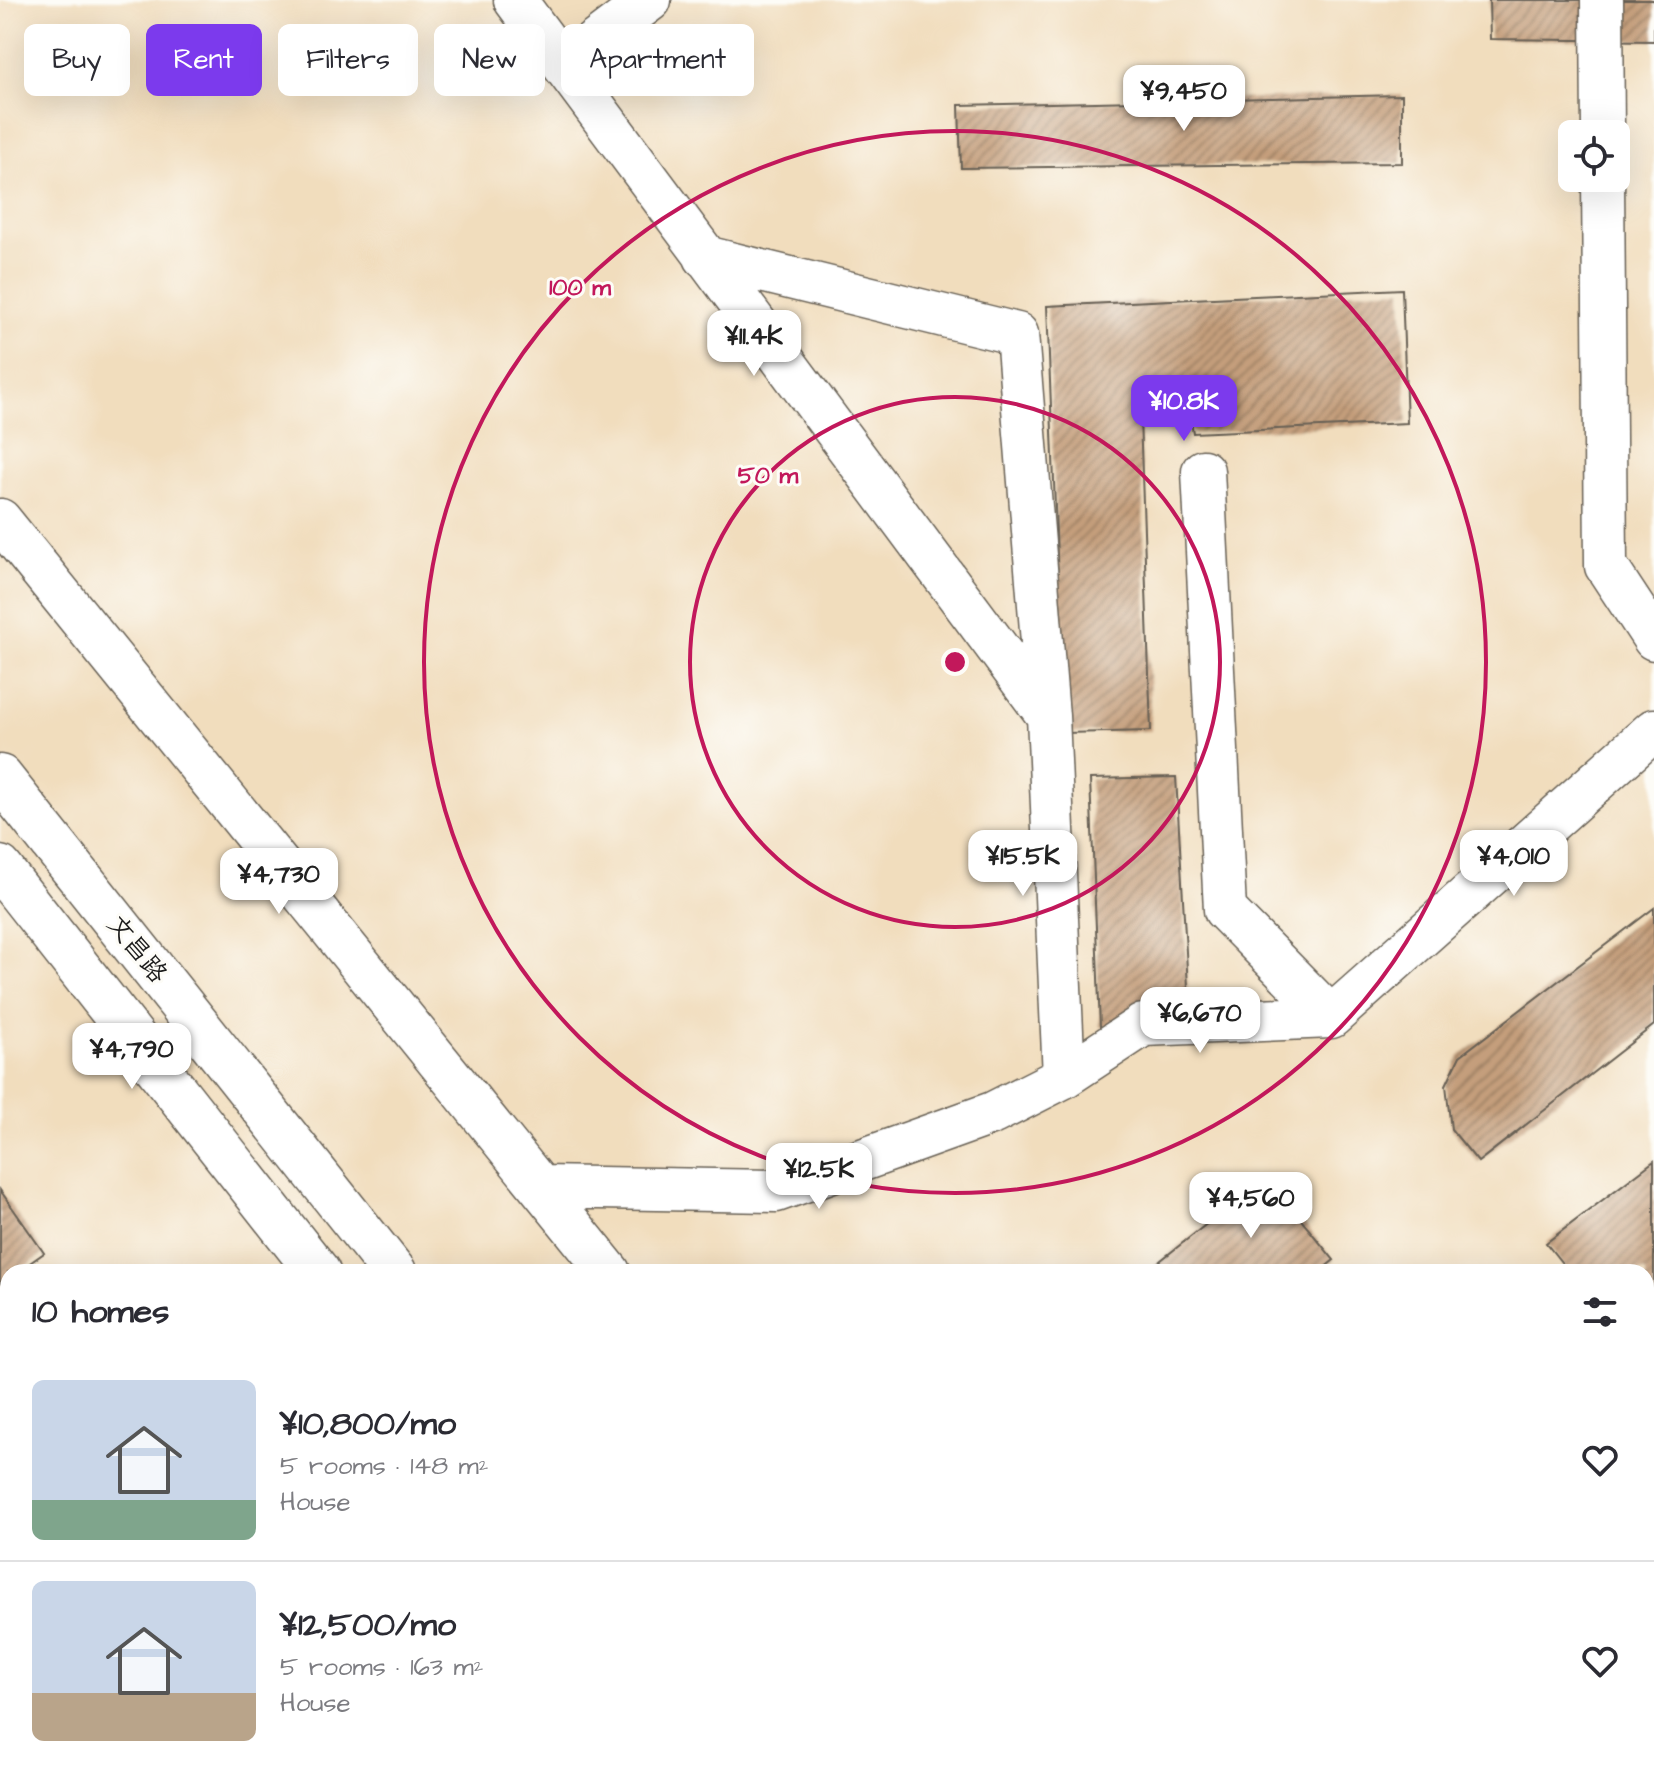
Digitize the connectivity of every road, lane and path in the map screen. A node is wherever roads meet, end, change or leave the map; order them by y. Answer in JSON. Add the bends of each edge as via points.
{"nodes":[{"id":1,"x":515,"y":0,"type":"edge"},
{"id":2,"x":650,"y":0,"type":"edge"},
{"id":3,"x":1602,"y":0,"type":"edge"},
{"id":4,"x":618,"y":24,"type":"edge"},
{"id":5,"x":561,"y":61,"type":"edge"},
{"id":6,"x":587,"y":96,"type":"edge"},
{"id":7,"x":1603,"y":120,"type":"edge"},
{"id":8,"x":1603,"y":192,"type":"edge"},
{"id":9,"x":705,"y":257,"type":"junction"},
{"id":10,"x":1203,"y":471,"type":"dead end"},
{"id":11,"x":0,"y":520,"type":"edge"},
{"id":12,"x":1654,"y":639,"type":"edge"},
{"id":13,"x":1048,"y":716,"type":"junction"},
{"id":14,"x":1654,"y":730,"type":"edge"},
{"id":15,"x":0,"y":777,"type":"edge"},
{"id":16,"x":0,"y":868,"type":"edge"},
{"id":17,"x":1331,"y":1017,"type":"junction"},
{"id":18,"x":1064,"y":1077,"type":"junction"},
{"id":19,"x":541,"y":1187,"type":"junction"},
{"id":20,"x":312,"y":1264,"type":"edge"},
{"id":21,"x":388,"y":1264,"type":"edge"},
{"id":22,"x":603,"y":1264,"type":"edge"}],
"edges":[{"from":1,"to":5,"type":"street"},
{"from":2,"to":4,"type":"street"},
{"from":3,"to":7,"type":"street"},
{"from":6,"to":9,"type":"street"},
{"from":8,"to":12,"type":"street","via":[[1606,566]]},
{"from":9,"to":13,"type":"street"},
{"from":9,"to":13,"type":"street","via":[[1017,334]]},
{"from":10,"to":17,"type":"street","via":[[1225,910]]},
{"from":11,"to":19,"type":"street"},
{"from":13,"to":18,"type":"street"},
{"from":14,"to":17,"type":"street"},
{"from":15,"to":21,"type":"main road","name":"文昌路"},
{"from":16,"to":20,"type":"main road"},
{"from":17,"to":18,"type":"street","via":[[1143,1025]]},
{"from":18,"to":19,"type":"street","via":[[993,1113],[776,1191]]},
{"from":19,"to":22,"type":"street"}]}
